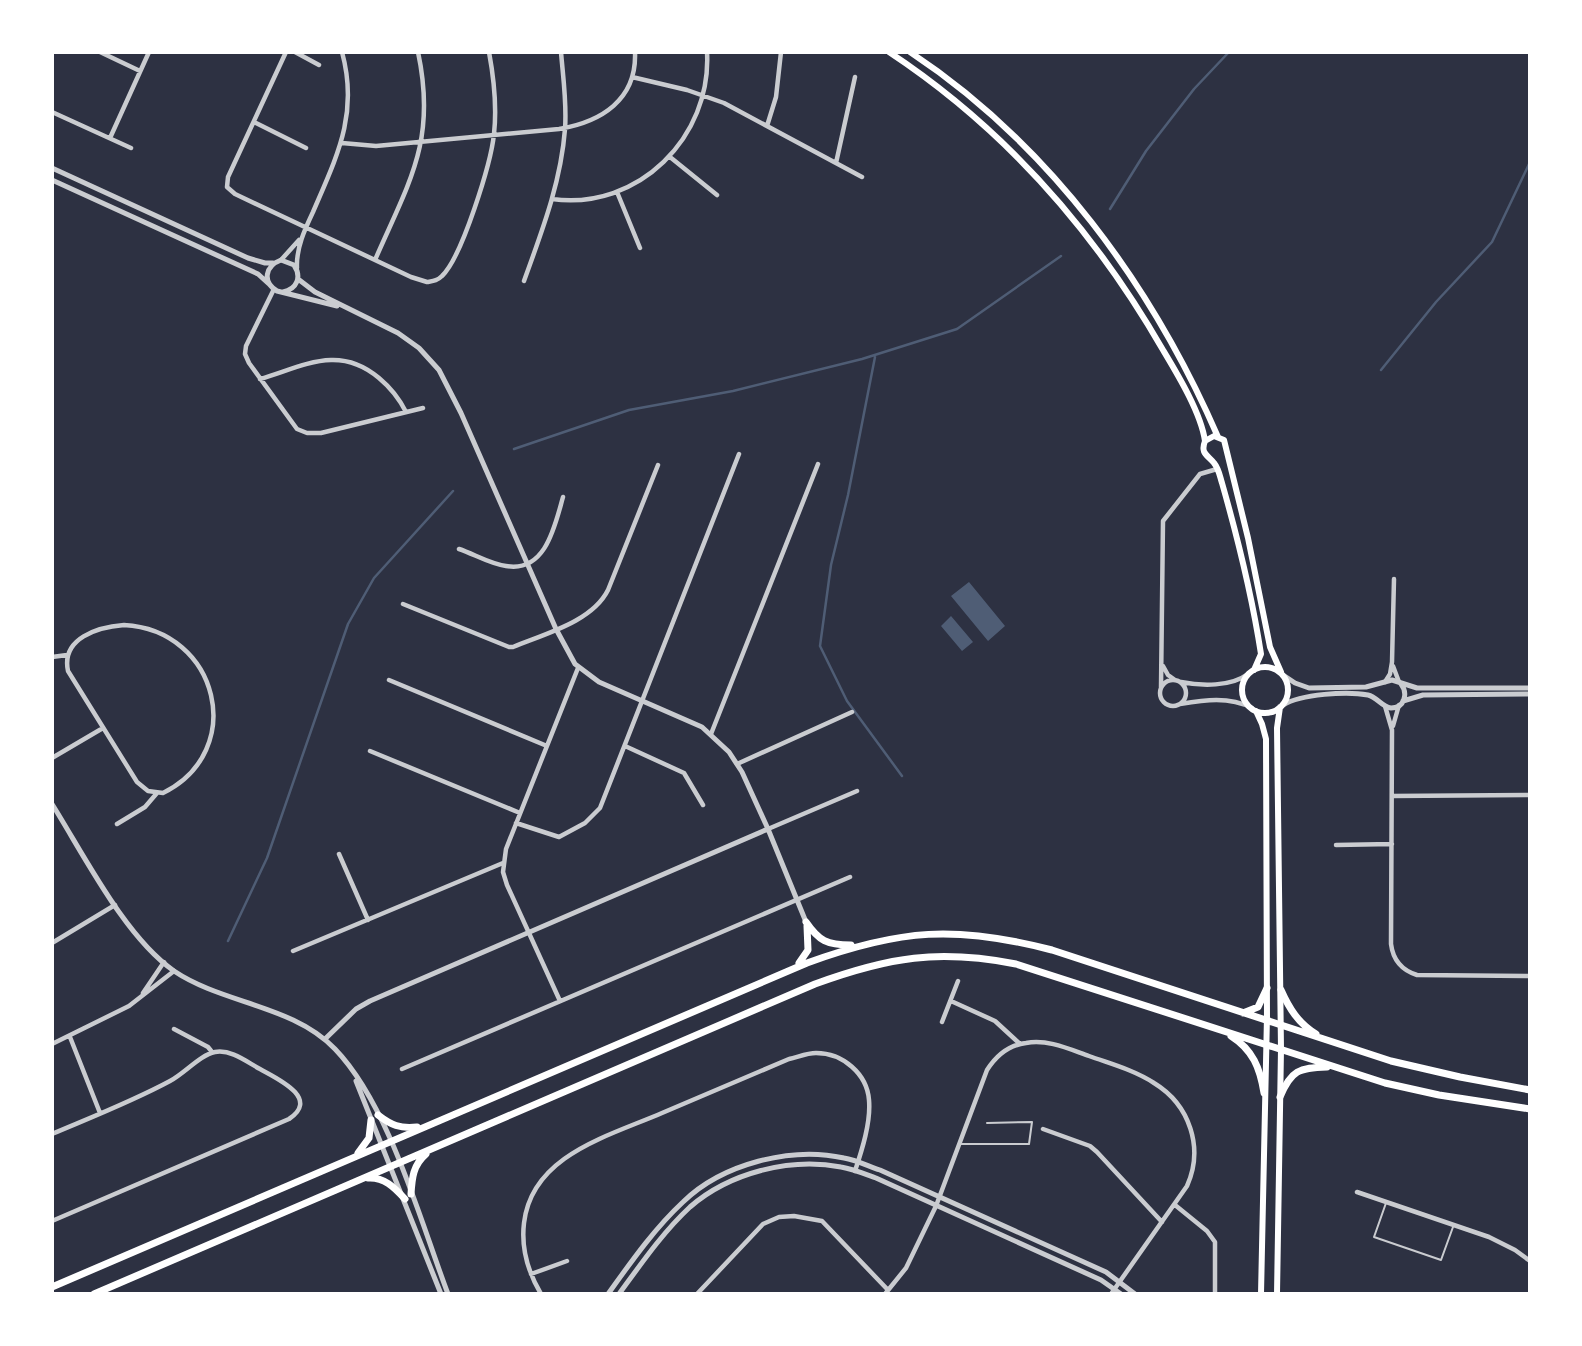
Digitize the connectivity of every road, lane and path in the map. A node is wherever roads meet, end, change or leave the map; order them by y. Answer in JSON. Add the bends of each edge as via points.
{"nodes":[{"id":1,"x":100,"y":52,"type":"edge"},
{"id":2,"x":149,"y":52,"type":"edge"},
{"id":3,"x":286,"y":52,"type":"edge"},
{"id":4,"x":295,"y":52,"type":"edge"},
{"id":5,"x":342,"y":52,"type":"edge"},
{"id":6,"x":418,"y":52,"type":"edge"},
{"id":7,"x":489,"y":52,"type":"edge"},
{"id":8,"x":561,"y":52,"type":"edge"},
{"id":9,"x":635,"y":52,"type":"edge"},
{"id":10,"x":707,"y":52,"type":"edge"},
{"id":11,"x":781,"y":52,"type":"edge"},
{"id":12,"x":889,"y":52,"type":"edge"},
{"id":13,"x":910,"y":52,"type":"edge"},
{"id":14,"x":319,"y":65,"type":"dead end"},
{"id":15,"x":140,"y":71,"type":"junction"},
{"id":16,"x":632,"y":77,"type":"junction"},
{"id":17,"x":855,"y":77,"type":"dead end"},
{"id":18,"x":704,"y":95,"type":"junction"},
{"id":19,"x":52,"y":112,"type":"edge"},
{"id":20,"x":254,"y":122,"type":"junction"},
{"id":21,"x":767,"y":126,"type":"junction"},
{"id":22,"x":565,"y":128,"type":"junction"},
{"id":23,"x":494,"y":135,"type":"junction"},
{"id":24,"x":110,"y":138,"type":"junction"},
{"id":25,"x":423,"y":142,"type":"junction"},
{"id":26,"x":342,"y":143,"type":"junction"},
{"id":27,"x":131,"y":148,"type":"dead end"},
{"id":28,"x":306,"y":148,"type":"dead end"},
{"id":29,"x":670,"y":157,"type":"junction"},
{"id":30,"x":836,"y":163,"type":"junction"},
{"id":31,"x":52,"y":168,"type":"edge"},
{"id":32,"x":862,"y":177,"type":"dead end"},
{"id":33,"x":52,"y":180,"type":"edge"},
{"id":34,"x":617,"y":192,"type":"junction"},
{"id":35,"x":717,"y":195,"type":"dead end"},
{"id":36,"x":552,"y":200,"type":"junction"},
{"id":37,"x":305,"y":231,"type":"junction"},
{"id":38,"x":640,"y":248,"type":"dead end"},
{"id":39,"x":281,"y":260,"type":"junction"},
{"id":40,"x":374,"y":260,"type":"junction"},
{"id":41,"x":273,"y":263,"type":"junction"},
{"id":42,"x":297,"y":269,"type":"junction"},
{"id":43,"x":298,"y":279,"type":"junction"},
{"id":44,"x":524,"y":281,"type":"dead end"},
{"id":45,"x":271,"y":286,"type":"junction"},
{"id":46,"x":283,"y":292,"type":"junction"},
{"id":47,"x":356,"y":312,"type":"junction"},
{"id":48,"x":260,"y":379,"type":"junction"},
{"id":49,"x":423,"y":408,"type":"dead end"},
{"id":50,"x":406,"y":412,"type":"junction"},
{"id":51,"x":1218,"y":437,"type":"junction"},
{"id":52,"x":1205,"y":441,"type":"junction"},
{"id":53,"x":1226,"y":453,"type":"junction"},
{"id":54,"x":739,"y":454,"type":"dead end"},
{"id":55,"x":1213,"y":460,"type":"junction"},
{"id":56,"x":818,"y":464,"type":"dead end"},
{"id":57,"x":658,"y":465,"type":"dead end"},
{"id":58,"x":1217,"y":469,"type":"junction"},
{"id":59,"x":563,"y":497,"type":"dead end"},
{"id":60,"x":459,"y":549,"type":"dead end"},
{"id":61,"x":528,"y":563,"type":"junction"},
{"id":62,"x":1394,"y":579,"type":"dead end"},
{"id":63,"x":403,"y":604,"type":"dead end"},
{"id":64,"x":556,"y":629,"type":"junction"},
{"id":65,"x":67,"y":655,"type":"junction"},
{"id":66,"x":52,"y":657,"type":"edge"},
{"id":67,"x":1162,"y":662,"type":"junction"},
{"id":68,"x":1392,"y":662,"type":"junction"},
{"id":69,"x":578,"y":668,"type":"junction"},
{"id":70,"x":1251,"y":672,"type":"junction"},
{"id":71,"x":1282,"y":674,"type":"junction"},
{"id":72,"x":389,"y":680,"type":"dead end"},
{"id":73,"x":1177,"y":680,"type":"junction"},
{"id":74,"x":1384,"y":683,"type":"junction"},
{"id":75,"x":1400,"y":683,"type":"junction"},
{"id":76,"x":1161,"y":687,"type":"junction"},
{"id":77,"x":1530,"y":688,"type":"edge"},
{"id":78,"x":1530,"y":694,"type":"edge"},
{"id":79,"x":642,"y":702,"type":"junction"},
{"id":80,"x":1401,"y":703,"type":"junction"},
{"id":81,"x":1179,"y":704,"type":"junction"},
{"id":82,"x":1383,"y":704,"type":"junction"},
{"id":83,"x":1281,"y":706,"type":"junction"},
{"id":84,"x":1254,"y":709,"type":"junction"},
{"id":85,"x":852,"y":712,"type":"dead end"},
{"id":86,"x":103,"y":728,"type":"junction"},
{"id":87,"x":1392,"y":730,"type":"junction"},
{"id":88,"x":711,"y":734,"type":"junction"},
{"id":89,"x":547,"y":746,"type":"junction"},
{"id":90,"x":625,"y":747,"type":"junction"},
{"id":91,"x":370,"y":751,"type":"dead end"},
{"id":92,"x":52,"y":758,"type":"edge"},
{"id":93,"x":737,"y":764,"type":"junction"},
{"id":94,"x":857,"y":790,"type":"dead end"},
{"id":95,"x":157,"y":793,"type":"junction"},
{"id":96,"x":1530,"y":795,"type":"edge"},
{"id":97,"x":1392,"y":796,"type":"junction"},
{"id":98,"x":52,"y":804,"type":"edge"},
{"id":99,"x":703,"y":805,"type":"dead end"},
{"id":100,"x":520,"y":813,"type":"junction"},
{"id":101,"x":516,"y":822,"type":"junction"},
{"id":102,"x":117,"y":824,"type":"dead end"},
{"id":103,"x":768,"y":829,"type":"junction"},
{"id":104,"x":1392,"y":844,"type":"junction"},
{"id":105,"x":1336,"y":845,"type":"dead end"},
{"id":106,"x":339,"y":854,"type":"dead end"},
{"id":107,"x":503,"y":863,"type":"junction"},
{"id":108,"x":850,"y":877,"type":"dead end"},
{"id":109,"x":797,"y":900,"type":"junction"},
{"id":110,"x":115,"y":905,"type":"junction"},
{"id":111,"x":368,"y":920,"type":"junction"},
{"id":112,"x":806,"y":922,"type":"junction"},
{"id":113,"x":528,"y":933,"type":"junction"},
{"id":114,"x":52,"y":943,"type":"edge"},
{"id":115,"x":858,"y":945,"type":"junction"},
{"id":116,"x":293,"y":951,"type":"dead end"},
{"id":117,"x":164,"y":962,"type":"junction"},
{"id":118,"x":792,"y":969,"type":"junction"},
{"id":119,"x":174,"y":971,"type":"junction"},
{"id":120,"x":1530,"y":976,"type":"edge"},
{"id":121,"x":958,"y":981,"type":"dead end"},
{"id":122,"x":1267,"y":988,"type":"junction"},
{"id":123,"x":1280,"y":990,"type":"junction"},
{"id":124,"x":141,"y":997,"type":"junction"},
{"id":125,"x":560,"y":1001,"type":"junction"},
{"id":126,"x":951,"y":1001,"type":"junction"},
{"id":127,"x":1243,"y":1013,"type":"junction"},
{"id":128,"x":1267,"y":1020,"type":"junction"},
{"id":129,"x":942,"y":1022,"type":"dead end"},
{"id":130,"x":1280,"y":1025,"type":"junction"},
{"id":131,"x":174,"y":1029,"type":"dead end"},
{"id":132,"x":1222,"y":1030,"type":"junction"},
{"id":133,"x":70,"y":1037,"type":"junction"},
{"id":134,"x":325,"y":1038,"type":"junction"},
{"id":135,"x":1328,"y":1041,"type":"junction"},
{"id":136,"x":52,"y":1044,"type":"edge"},
{"id":137,"x":1020,"y":1044,"type":"junction"},
{"id":138,"x":1266,"y":1044,"type":"junction"},
{"id":139,"x":1281,"y":1049,"type":"junction"},
{"id":140,"x":212,"y":1052,"type":"junction"},
{"id":141,"x":1332,"y":1067,"type":"junction"},
{"id":142,"x":402,"y":1069,"type":"dead end"},
{"id":143,"x":1530,"y":1090,"type":"edge"},
{"id":144,"x":1264,"y":1093,"type":"junction"},
{"id":145,"x":1280,"y":1097,"type":"junction"},
{"id":146,"x":1530,"y":1109,"type":"edge"},
{"id":147,"x":100,"y":1113,"type":"junction"},
{"id":148,"x":375,"y":1117,"type":"junction"},
{"id":149,"x":987,"y":1123,"type":"dead end"},
{"id":150,"x":424,"y":1127,"type":"junction"},
{"id":151,"x":1043,"y":1129,"type":"dead end"},
{"id":152,"x":52,"y":1133,"type":"edge"},
{"id":153,"x":391,"y":1141,"type":"junction"},
{"id":154,"x":958,"y":1144,"type":"junction"},
{"id":155,"x":382,"y":1145,"type":"junction"},
{"id":156,"x":440,"y":1145,"type":"junction"},
{"id":157,"x":355,"y":1157,"type":"junction"},
{"id":158,"x":399,"y":1162,"type":"junction"},
{"id":159,"x":858,"y":1162,"type":"junction"},
{"id":160,"x":390,"y":1166,"type":"junction"},
{"id":161,"x":855,"y":1171,"type":"junction"},
{"id":162,"x":360,"y":1179,"type":"junction"},
{"id":163,"x":1357,"y":1192,"type":"dead end"},
{"id":164,"x":408,"y":1196,"type":"junction"},
{"id":165,"x":939,"y":1197,"type":"junction"},
{"id":166,"x":1386,"y":1202,"type":"junction"},
{"id":167,"x":1175,"y":1205,"type":"junction"},
{"id":168,"x":936,"y":1206,"type":"junction"},
{"id":169,"x":52,"y":1221,"type":"edge"},
{"id":170,"x":1162,"y":1222,"type":"junction"},
{"id":171,"x":1454,"y":1225,"type":"junction"},
{"id":172,"x":566,"y":1261,"type":"dead end"},
{"id":173,"x":1530,"y":1261,"type":"edge"},
{"id":174,"x":531,"y":1274,"type":"junction"},
{"id":175,"x":1120,"y":1282,"type":"junction"},
{"id":176,"x":52,"y":1287,"type":"edge"},
{"id":177,"x":886,"y":1292,"type":"edge"},
{"id":178,"x":1116,"y":1292,"type":"edge"},
{"id":179,"x":94,"y":1293,"type":"edge"},
{"id":180,"x":441,"y":1293,"type":"edge"},
{"id":181,"x":448,"y":1293,"type":"edge"},
{"id":182,"x":541,"y":1293,"type":"edge"},
{"id":183,"x":608,"y":1293,"type":"edge"},
{"id":184,"x":619,"y":1293,"type":"edge"},
{"id":185,"x":696,"y":1293,"type":"edge"},
{"id":186,"x":1135,"y":1293,"type":"edge"},
{"id":187,"x":1215,"y":1293,"type":"edge"},
{"id":188,"x":1261,"y":1293,"type":"edge"},
{"id":189,"x":1277,"y":1293,"type":"edge"}],
"edges":[{"from":1,"to":15,"type":"street"},
{"from":2,"to":15,"type":"street"},
{"from":3,"to":20,"type":"street"},
{"from":4,"to":14,"type":"street"},
{"from":5,"to":26,"type":"street","via":[[349,95]]},
{"from":6,"to":25,"type":"street","via":[[424,93]]},
{"from":7,"to":23,"type":"street"},
{"from":8,"to":22,"type":"street"},
{"from":9,"to":16,"type":"street"},
{"from":10,"to":18,"type":"street"},
{"from":11,"to":21,"type":"street"},
{"from":12,"to":52,"type":"main road","via":[[984,125],[1066,209],[1150,327],[1182,384]]},
{"from":13,"to":51,"type":"main road","via":[[992,117],[1095,227],[1160,321]]},
{"from":15,"to":24,"type":"street"},
{"from":16,"to":18,"type":"street"},
{"from":16,"to":22,"type":"street","via":[[625,93],[607,111]]},
{"from":17,"to":30,"type":"street"},
{"from":18,"to":21,"type":"street"},
{"from":18,"to":29,"type":"street"},
{"from":19,"to":24,"type":"street"},
{"from":20,"to":28,"type":"street"},
{"from":20,"to":37,"type":"street","via":[[227,187]]},
{"from":21,"to":30,"type":"street"},
{"from":22,"to":23,"type":"street"},
{"from":22,"to":36,"type":"street"},
{"from":23,"to":25,"type":"street"},
{"from":23,"to":40,"type":"street","via":[[477,201],[440,278],[419,280]]},
{"from":24,"to":27,"type":"street"},
{"from":25,"to":26,"type":"street"},
{"from":25,"to":40,"type":"street"},
{"from":26,"to":37,"type":"street"},
{"from":29,"to":34,"type":"street","via":[[651,174]]},
{"from":29,"to":35,"type":"street"},
{"from":30,"to":32,"type":"street"},
{"from":31,"to":41,"type":"street","via":[[248,258]]},
{"from":33,"to":45,"type":"street","via":[[263,277]]},
{"from":34,"to":36,"type":"street","via":[[589,199]]},
{"from":34,"to":38,"type":"street"},
{"from":36,"to":44,"type":"street"},
{"from":37,"to":39,"type":"street"},
{"from":37,"to":40,"type":"street"},
{"from":37,"to":42,"type":"street"},
{"from":39,"to":41,"type":"street"},
{"from":39,"to":42,"type":"street"},
{"from":41,"to":45,"type":"street","via":[[268,271]]},
{"from":42,"to":43,"type":"street"},
{"from":43,"to":46,"type":"street","via":[[293,288]]},
{"from":43,"to":47,"type":"street"},
{"from":45,"to":46,"type":"street"},
{"from":45,"to":48,"type":"street","via":[[245,350]]},
{"from":46,"to":47,"type":"street"},
{"from":47,"to":61,"type":"street","via":[[409,341],[439,370]]},
{"from":48,"to":50,"type":"street","via":[[325,360],[347,359],[391,388]]},
{"from":48,"to":50,"type":"street","via":[[291,423],[307,433]]},
{"from":49,"to":50,"type":"street"},
{"from":51,"to":52,"type":"main road"},
{"from":51,"to":53,"type":"main road","via":[[1226,443]]},
{"from":52,"to":55,"type":"main road","via":[[1204,453]]},
{"from":53,"to":55,"type":"main road"},
{"from":53,"to":71,"type":"main road","via":[[1270,647]]},
{"from":54,"to":79,"type":"street"},
{"from":55,"to":58,"type":"main road"},
{"from":56,"to":88,"type":"street"},
{"from":57,"to":64,"type":"street","via":[[604,598],[591,611]]},
{"from":58,"to":67,"type":"street","via":[[1200,474],[1163,520]]},
{"from":58,"to":70,"type":"main road","via":[[1258,635],[1261,654]]},
{"from":59,"to":61,"type":"street","via":[[549,542]]},
{"from":60,"to":61,"type":"street","via":[[502,566]]},
{"from":61,"to":64,"type":"street"},
{"from":62,"to":68,"type":"street"},
{"from":63,"to":64,"type":"street","via":[[509,647]]},
{"from":64,"to":69,"type":"street"},
{"from":65,"to":66,"type":"street"},
{"from":65,"to":86,"type":"street","via":[[68,671]]},
{"from":65,"to":95,"type":"street","via":[[80,639],[99,629],[139,626],[175,640],[202,670],[211,694],[211,736],[187,776]]},
{"from":67,"to":73,"type":"street"},
{"from":67,"to":76,"type":"street"},
{"from":68,"to":74,"type":"street"},
{"from":68,"to":75,"type":"street"},
{"from":69,"to":79,"type":"street"},
{"from":69,"to":89,"type":"street"},
{"from":70,"to":71,"type":"main road","via":[[1268,667]]},
{"from":70,"to":73,"type":"street","via":[[1229,682]]},
{"from":70,"to":84,"type":"main road","via":[[1243,683],[1243,694]]},
{"from":71,"to":74,"type":"street","via":[[1309,688]]},
{"from":71,"to":83,"type":"main road","via":[[1289,688]]},
{"from":72,"to":89,"type":"street"},
{"from":73,"to":76,"type":"street"},
{"from":73,"to":81,"type":"street","via":[[1186,692]]},
{"from":74,"to":75,"type":"street"},
{"from":74,"to":82,"type":"street","via":[[1378,692]]},
{"from":75,"to":77,"type":"street","via":[[1417,688]]},
{"from":75,"to":80,"type":"street","via":[[1405,693]]},
{"from":76,"to":81,"type":"street","via":[[1164,703]]},
{"from":78,"to":80,"type":"street","via":[[1423,695]]},
{"from":79,"to":88,"type":"street"},
{"from":79,"to":90,"type":"street"},
{"from":80,"to":82,"type":"street","via":[[1392,708]]},
{"from":80,"to":87,"type":"street"},
{"from":81,"to":84,"type":"street","via":[[1224,700]]},
{"from":82,"to":83,"type":"street","via":[[1365,695],[1306,695]]},
{"from":82,"to":87,"type":"street"},
{"from":83,"to":84,"type":"main road","via":[[1270,712]]},
{"from":83,"to":123,"type":"main road","via":[[1277,752]]},
{"from":84,"to":122,"type":"main road","via":[[1266,738]]},
{"from":85,"to":93,"type":"street"},
{"from":86,"to":92,"type":"street"},
{"from":86,"to":95,"type":"street","via":[[137,782]]},
{"from":87,"to":97,"type":"street"},
{"from":88,"to":93,"type":"street"},
{"from":89,"to":100,"type":"street"},
{"from":90,"to":99,"type":"street","via":[[684,773]]},
{"from":90,"to":101,"type":"street","via":[[604,800],[586,823],[559,837]]},
{"from":91,"to":100,"type":"street"},
{"from":93,"to":103,"type":"street"},
{"from":94,"to":103,"type":"street"},
{"from":95,"to":102,"type":"street","via":[[145,807]]},
{"from":96,"to":97,"type":"street"},
{"from":97,"to":104,"type":"street"},
{"from":98,"to":110,"type":"street"},
{"from":100,"to":101,"type":"street"},
{"from":101,"to":107,"type":"street"},
{"from":103,"to":109,"type":"street"},
{"from":103,"to":113,"type":"street"},
{"from":104,"to":105,"type":"street"},
{"from":104,"to":120,"type":"street","via":[[1392,949],[1401,966],[1417,975]]},
{"from":106,"to":111,"type":"street"},
{"from":107,"to":111,"type":"street"},
{"from":107,"to":113,"type":"street","via":[[507,885]]},
{"from":108,"to":109,"type":"street"},
{"from":109,"to":112,"type":"street"},
{"from":109,"to":125,"type":"street"},
{"from":110,"to":114,"type":"street"},
{"from":110,"to":117,"type":"street"},
{"from":111,"to":116,"type":"street"},
{"from":112,"to":115,"type":"highway","via":[[824,941]]},
{"from":112,"to":118,"type":"highway","via":[[808,950]]},
{"from":113,"to":125,"type":"street"},
{"from":113,"to":134,"type":"street","via":[[370,1001]]},
{"from":115,"to":118,"type":"highway"},
{"from":115,"to":127,"type":"highway","via":[[939,932],[996,937],[1052,950]]},
{"from":117,"to":119,"type":"street"},
{"from":117,"to":124,"type":"street"},
{"from":118,"to":150,"type":"highway"},
{"from":119,"to":124,"type":"street"},
{"from":119,"to":134,"type":"street"},
{"from":121,"to":126,"type":"street"},
{"from":122,"to":127,"type":"highway","via":[[1258,1007]]},
{"from":122,"to":128,"type":"main road"},
{"from":123,"to":130,"type":"main road"},
{"from":123,"to":135,"type":"highway","via":[[1303,1025]]},
{"from":124,"to":133,"type":"street"},
{"from":125,"to":142,"type":"street"},
{"from":126,"to":129,"type":"street"},
{"from":126,"to":137,"type":"street","via":[[995,1020]]},
{"from":127,"to":128,"type":"highway"},
{"from":128,"to":130,"type":"highway"},
{"from":128,"to":138,"type":"main road"},
{"from":130,"to":135,"type":"highway"},
{"from":130,"to":139,"type":"main road"},
{"from":131,"to":140,"type":"street"},
{"from":132,"to":138,"type":"highway"},
{"from":132,"to":144,"type":"highway","via":[[1239,1041],[1257,1063]]},
{"from":132,"to":156,"type":"highway","via":[[1016,964],[966,956],[909,957],[815,984]]},
{"from":133,"to":136,"type":"street"},
{"from":133,"to":147,"type":"street"},
{"from":134,"to":148,"type":"street","via":[[353,1071]]},
{"from":135,"to":143,"type":"highway","via":[[1391,1061]]},
{"from":137,"to":154,"type":"street","via":[[995,1058],[987,1070]]},
{"from":137,"to":167,"type":"street","via":[[1047,1043],[1081,1053],[1130,1070],[1167,1094],[1187,1119],[1195,1145],[1192,1174]]},
{"from":138,"to":139,"type":"highway"},
{"from":138,"to":144,"type":"main road"},
{"from":139,"to":141,"type":"highway"},
{"from":139,"to":145,"type":"main road"},
{"from":140,"to":147,"type":"street","via":[[168,1082]]},
{"from":140,"to":169,"type":"street","via":[[235,1055],[290,1086],[299,1097],[298,1109],[289,1119]]},
{"from":141,"to":145,"type":"highway","via":[[1299,1070],[1286,1081]]},
{"from":141,"to":146,"type":"highway","via":[[1439,1095]]},
{"from":144,"to":188,"type":"main road"},
{"from":145,"to":189,"type":"main road"},
{"from":147,"to":152,"type":"street"},
{"from":148,"to":150,"type":"highway","via":[[398,1127]]},
{"from":148,"to":153,"type":"street"},
{"from":148,"to":155,"type":"street"},
{"from":148,"to":157,"type":"highway","via":[[369,1139]]},
{"from":149,"to":154,"type":"lane","via":[[1032,1122],[1029,1144]]},
{"from":150,"to":153,"type":"highway"},
{"from":151,"to":170,"type":"street","via":[[1097,1152]]},
{"from":153,"to":155,"type":"highway"},
{"from":153,"to":158,"type":"street"},
{"from":154,"to":165,"type":"street"},
{"from":155,"to":157,"type":"highway"},
{"from":155,"to":160,"type":"street"},
{"from":156,"to":158,"type":"highway"},
{"from":156,"to":164,"type":"highway","via":[[418,1162]]},
{"from":157,"to":176,"type":"highway"},
{"from":158,"to":160,"type":"highway"},
{"from":158,"to":164,"type":"street"},
{"from":159,"to":161,"type":"street"},
{"from":159,"to":165,"type":"street"},
{"from":159,"to":174,"type":"street","via":[[869,1112],[861,1076],[835,1056],[814,1053],[789,1059],[585,1146],[554,1167],[532,1193],[524,1219],[525,1255]]},
{"from":159,"to":183,"type":"street","via":[[786,1156],[711,1181],[683,1201],[657,1229]]},
{"from":160,"to":162,"type":"highway"},
{"from":160,"to":164,"type":"street"},
{"from":161,"to":168,"type":"street"},
{"from":161,"to":184,"type":"street","via":[[828,1165],[787,1165],[715,1189],[664,1234]]},
{"from":162,"to":164,"type":"highway","via":[[382,1180]]},
{"from":162,"to":179,"type":"highway"},
{"from":163,"to":166,"type":"street"},
{"from":164,"to":180,"type":"street"},
{"from":164,"to":181,"type":"street"},
{"from":165,"to":168,"type":"street"},
{"from":165,"to":175,"type":"street"},
{"from":166,"to":171,"type":"street"},
{"from":166,"to":171,"type":"lane","via":[[1374,1237],[1441,1260]]},
{"from":167,"to":170,"type":"street"},
{"from":167,"to":187,"type":"street","via":[[1214,1242]]},
{"from":168,"to":177,"type":"street","via":[[906,1268]]},
{"from":168,"to":178,"type":"street","via":[[1101,1280]]},
{"from":170,"to":175,"type":"street"},
{"from":171,"to":173,"type":"street"},
{"from":172,"to":174,"type":"street"},
{"from":174,"to":182,"type":"street"},
{"from":175,"to":178,"type":"street"},
{"from":175,"to":186,"type":"street"},
{"from":177,"to":185,"type":"street","via":[[822,1221],[794,1216],[773,1218],[756,1230]]}]}
